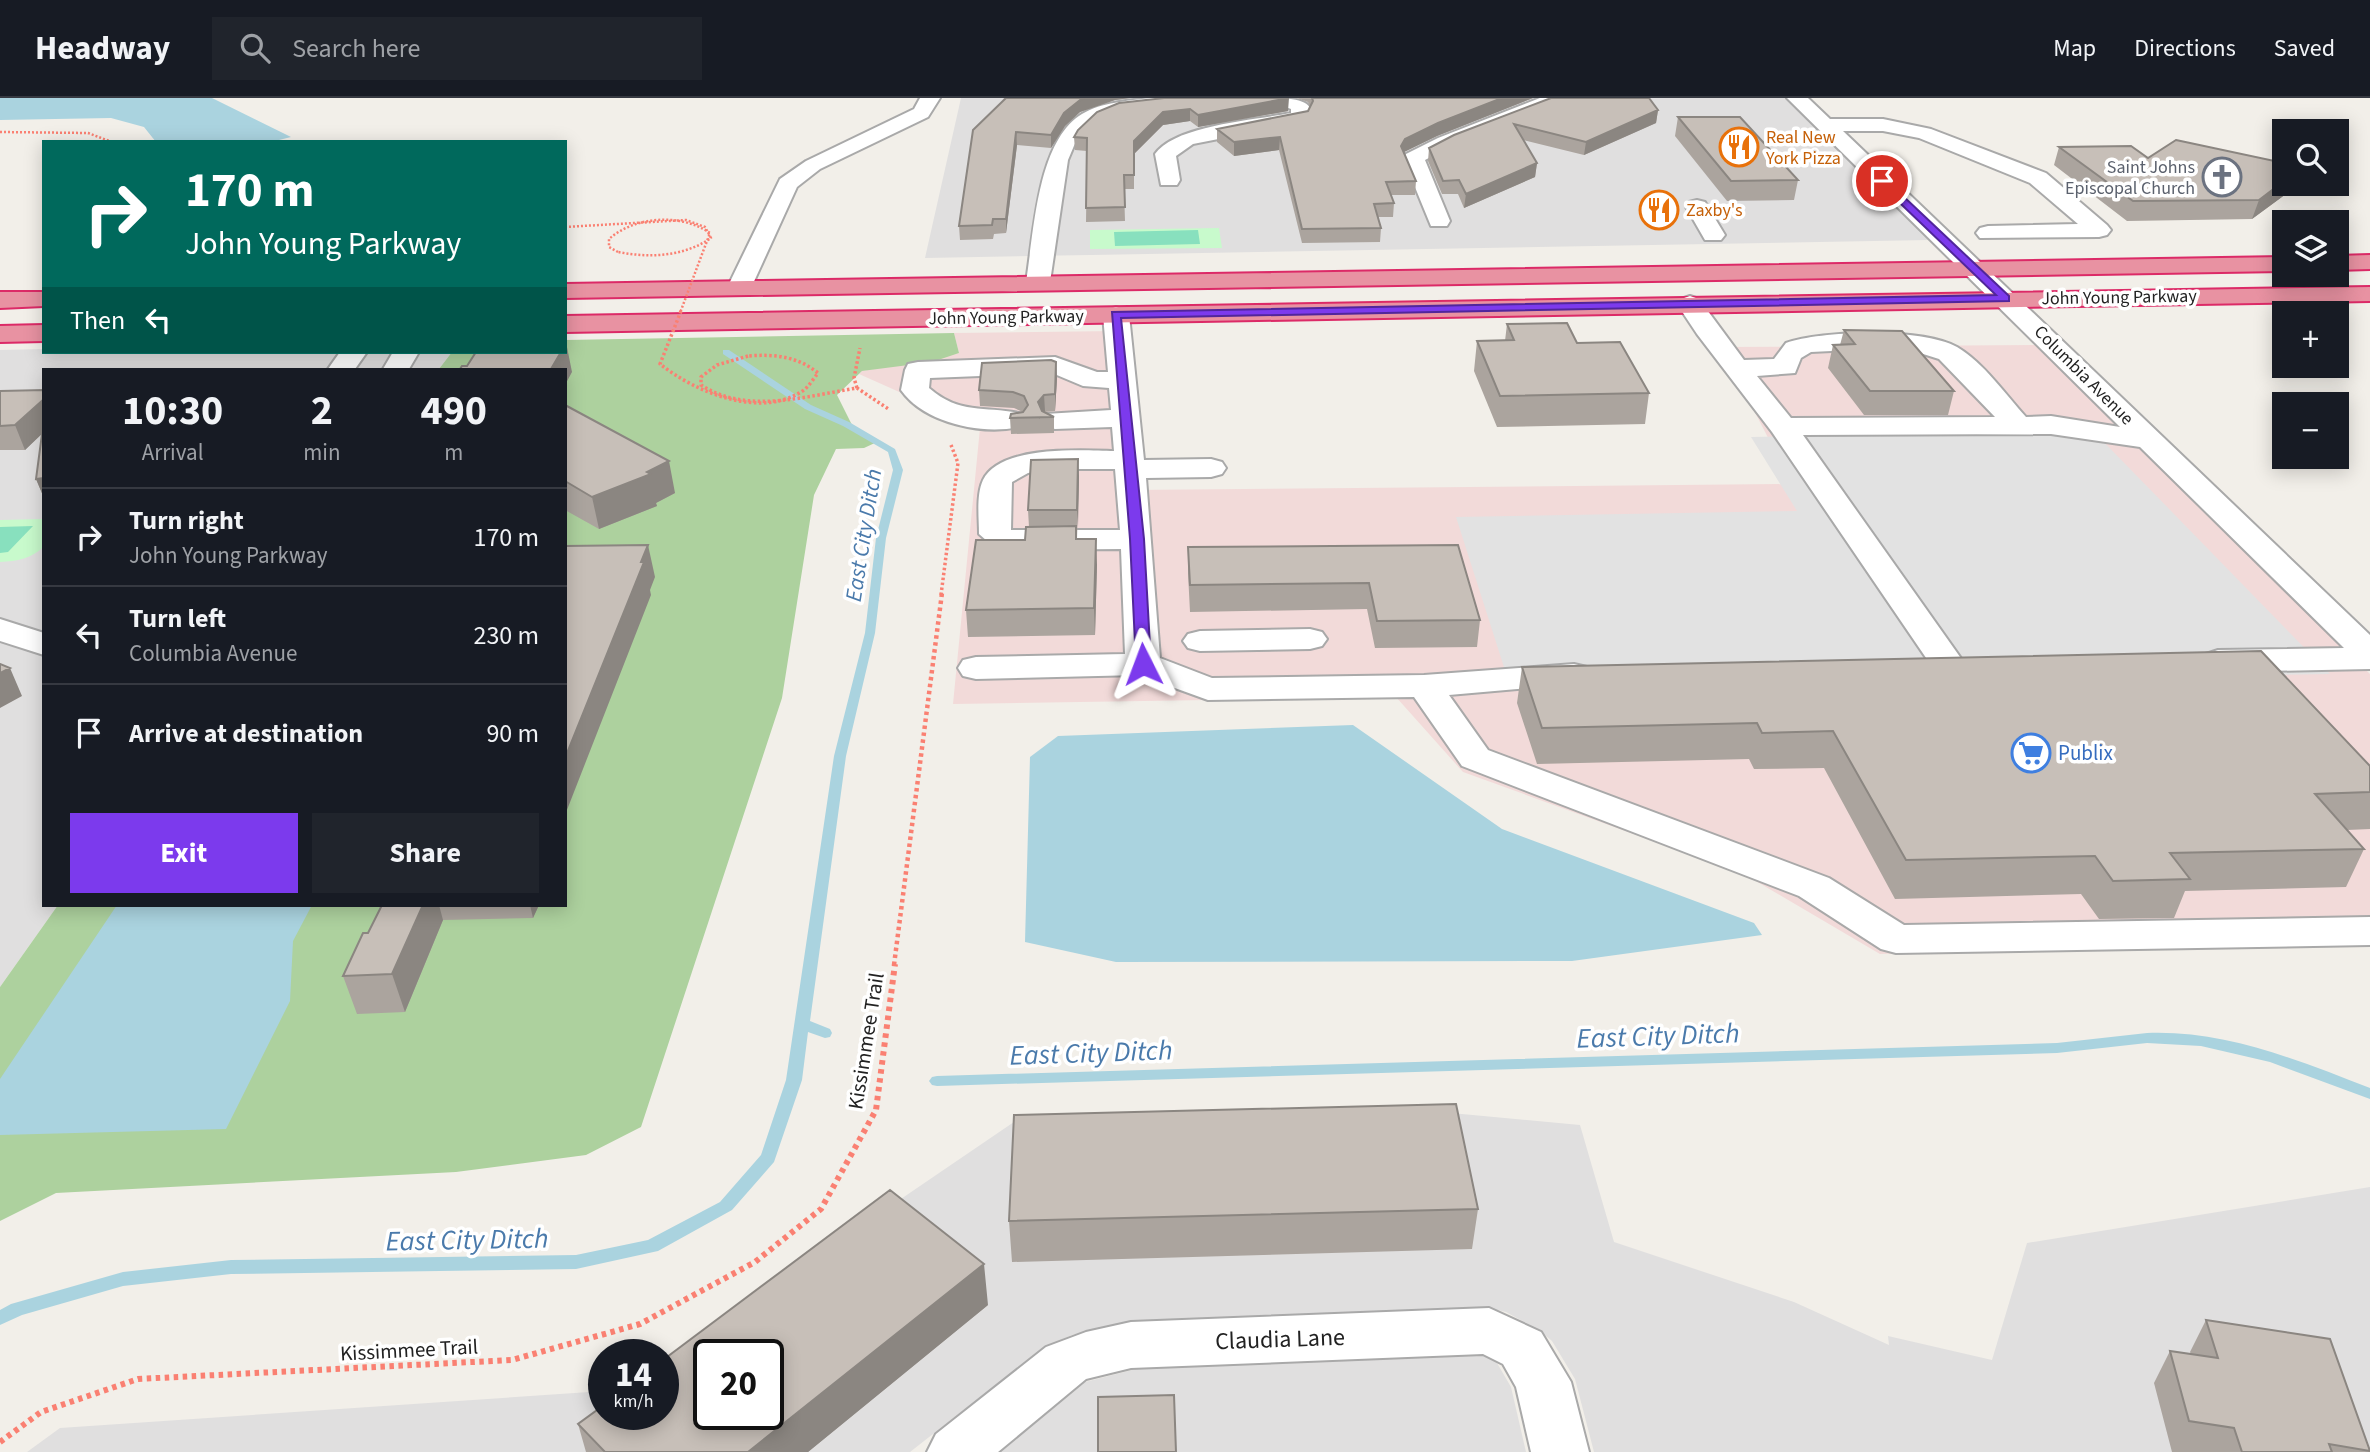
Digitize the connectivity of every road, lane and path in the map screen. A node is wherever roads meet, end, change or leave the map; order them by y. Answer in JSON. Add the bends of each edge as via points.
{"nodes":[{"id":1,"x":930,"y":98,"type":"edge"},
{"id":2,"x":1197,"y":98,"type":"edge"},
{"id":3,"x":1279,"y":98,"type":"edge"},
{"id":4,"x":1557,"y":98,"type":"edge"},
{"id":5,"x":1797,"y":98,"type":"edge"},
{"id":6,"x":1825,"y":125,"type":"junction"},
{"id":7,"x":0,"y":132,"type":"edge"},
{"id":8,"x":107,"y":140,"type":"edge"},
{"id":9,"x":1170,"y":180,"type":"dead end"},
{"id":10,"x":1697,"y":207,"type":"dead end"},
{"id":11,"x":665,"y":221,"type":"edge"},
{"id":12,"x":665,"y":221,"type":"edge"},
{"id":13,"x":1439,"y":221,"type":"dead end"},
{"id":14,"x":651,"y":222,"type":"edge"},
{"id":15,"x":651,"y":222,"type":"edge"},
{"id":16,"x":567,"y":227,"type":"edge"},
{"id":17,"x":710,"y":233,"type":"edge"},
{"id":18,"x":710,"y":233,"type":"edge"},
{"id":19,"x":1988,"y":233,"type":"dead end"},
{"id":20,"x":1713,"y":235,"type":"dead end"},
{"id":21,"x":709,"y":240,"type":"edge"},
{"id":22,"x":709,"y":240,"type":"edge"},
{"id":23,"x":2370,"y":262,"type":"edge"},
{"id":24,"x":2349,"y":263,"type":"edge"},
{"id":25,"x":2272,"y":264,"type":"edge"},
{"id":26,"x":1971,"y":268,"type":"junction"},
{"id":27,"x":1309,"y":278,"type":"junction"},
{"id":28,"x":1038,"y":282,"type":"junction"},
{"id":29,"x":2370,"y":284,"type":"edge"},
{"id":30,"x":739,"y":288,"type":"junction"},
{"id":31,"x":567,"y":291,"type":"edge"},
{"id":32,"x":2308,"y":295,"type":"junction"},
{"id":33,"x":2370,"y":295,"type":"edge"},
{"id":34,"x":2005,"y":298,"type":"junction"},
{"id":35,"x":42,"y":299,"type":"edge"},
{"id":36,"x":0,"y":300,"type":"edge"},
{"id":37,"x":1690,"y":304,"type":"junction"},
{"id":38,"x":1194,"y":313,"type":"junction"},
{"id":39,"x":1116,"y":315,"type":"junction"},
{"id":40,"x":567,"y":324,"type":"edge"},
{"id":41,"x":42,"y":333,"type":"edge"},
{"id":42,"x":0,"y":334,"type":"edge"},
{"id":43,"x":861,"y":344,"type":"dead end"},
{"id":44,"x":352,"y":354,"type":"edge"},
{"id":45,"x":342,"y":368,"type":"edge"},
{"id":46,"x":1737,"y":368,"type":"junction"},
{"id":47,"x":1121,"y":380,"type":"junction"},
{"id":48,"x":857,"y":388,"type":"junction"},
{"id":49,"x":721,"y":398,"type":"edge"},
{"id":50,"x":721,"y":398,"type":"edge"},
{"id":51,"x":721,"y":398,"type":"edge"},
{"id":52,"x":721,"y":398,"type":"edge"},
{"id":53,"x":781,"y":398,"type":"edge"},
{"id":54,"x":781,"y":398,"type":"edge"},
{"id":55,"x":781,"y":398,"type":"edge"},
{"id":56,"x":781,"y":398,"type":"edge"},
{"id":57,"x":757,"y":401,"type":"edge"},
{"id":58,"x":757,"y":401,"type":"edge"},
{"id":59,"x":757,"y":401,"type":"edge"},
{"id":60,"x":757,"y":401,"type":"edge"},
{"id":61,"x":2116,"y":407,"type":"junction"},
{"id":62,"x":901,"y":414,"type":"dead end"},
{"id":63,"x":1125,"y":418,"type":"junction"},
{"id":64,"x":1055,"y":420,"type":"edge"},
{"id":65,"x":1013,"y":421,"type":"edge"},
{"id":66,"x":2051,"y":425,"type":"junction"},
{"id":67,"x":2019,"y":426,"type":"junction"},
{"id":68,"x":1783,"y":427,"type":"junction"},
{"id":69,"x":943,"y":437,"type":"dead end"},
{"id":70,"x":2149,"y":440,"type":"junction"},
{"id":71,"x":1129,"y":465,"type":"junction"},
{"id":72,"x":1211,"y":468,"type":"dead end"},
{"id":73,"x":1137,"y":539,"type":"junction"},
{"id":74,"x":0,"y":629,"type":"edge"},
{"id":75,"x":1310,"y":639,"type":"dead end"},
{"id":76,"x":1259,"y":640,"type":"junction"},
{"id":77,"x":1199,"y":641,"type":"dead end"},
{"id":78,"x":42,"y":644,"type":"edge"},
{"id":79,"x":2370,"y":656,"type":"edge"},
{"id":80,"x":2248,"y":661,"type":"junction"},
{"id":81,"x":2190,"y":662,"type":"edge"},
{"id":82,"x":1143,"y":664,"type":"junction"},
{"id":83,"x":1908,"y":666,"type":"edge"},
{"id":84,"x":976,"y":668,"type":"dead end"},
{"id":85,"x":1608,"y":674,"type":"edge"},
{"id":86,"x":1424,"y":687,"type":"junction"},
{"id":87,"x":1274,"y":688,"type":"junction"},
{"id":88,"x":2275,"y":689,"type":"edge"},
{"id":89,"x":2370,"y":931,"type":"edge"},
{"id":90,"x":0,"y":1442,"type":"edge"},
{"id":91,"x":956,"y":1452,"type":"edge"},
{"id":92,"x":1560,"y":1452,"type":"edge"}],
"edges":[{"from":1,"to":30,"type":"street","via":[[921,113],[813,165],[789,184]]},
{"from":2,"to":28,"type":"street","via":[[1116,108],[1089,118],[1068,138],[1057,160]]},
{"from":3,"to":9,"type":"street","via":[[1301,106],[1300,117],[1187,139],[1166,154]]},
{"from":4,"to":13,"type":"street","via":[[1413,158]]},
{"from":5,"to":6,"type":"street","name":"Columbia Avenue"},
{"from":6,"to":19,"type":"street","via":[[1890,126],[1924,133],[2038,178],[2099,230]]},
{"from":6,"to":26,"type":"street","name":"Columbia Avenue"},
{"from":7,"to":8,"type":"path","via":[[88,133]]},
{"from":10,"to":20,"type":"street"},
{"from":11,"to":17,"type":"path","bridge":true,"via":[[701,223]]},
{"from":12,"to":18,"type":"path","bridge":true,"via":[[703,225]]},
{"from":14,"to":16,"type":"path","bridge":true},
{"from":15,"to":21,"type":"path","bridge":true,"via":[[624,228],[609,239],[609,247],[646,256],[691,249]]},
{"from":22,"to":49,"type":"path","bridge":true,"via":[[660,364],[667,372]]},
{"from":23,"to":24,"type":"highway"},
{"from":25,"to":26,"type":"highway","name":"John Young Parkway"},
{"from":26,"to":27,"type":"highway","name":"John Young Parkway"},
{"from":26,"to":34,"type":"street","name":"Columbia Avenue"},
{"from":27,"to":28,"type":"highway","name":"John Young Parkway"},
{"from":27,"to":38,"type":"highway","via":[[1234,290],[1206,301]]},
{"from":28,"to":30,"type":"highway","name":"John Young Parkway"},
{"from":29,"to":32,"type":"highway"},
{"from":30,"to":31,"type":"highway","name":"John Young Parkway"},
{"from":32,"to":33,"type":"highway","name":"John Young Parkway"},
{"from":32,"to":34,"type":"highway","name":"John Young Parkway"},
{"from":34,"to":37,"type":"highway","name":"John Young Parkway"},
{"from":34,"to":61,"type":"street","name":"Columbia Avenue"},
{"from":35,"to":36,"type":"highway"},
{"from":37,"to":38,"type":"highway","name":"John Young Parkway"},
{"from":37,"to":46,"type":"street"},
{"from":38,"to":39,"type":"highway","name":"John Young Parkway"},
{"from":39,"to":40,"type":"highway","name":"John Young Parkway"},
{"from":39,"to":47,"type":"street"},
{"from":41,"to":42,"type":"highway"},
{"from":43,"to":48,"type":"path","via":[[855,362]]},
{"from":44,"to":45,"type":"street"},
{"from":46,"to":67,"type":"street","via":[[1785,367],[1796,348],[1820,341],[1872,341],[1946,351]]},
{"from":46,"to":68,"type":"street"},
{"from":47,"to":63,"type":"street"},
{"from":47,"to":65,"type":"street","via":[[1093,380],[1055,365],[918,370],[915,390],[924,400],[979,421]]},
{"from":48,"to":56,"type":"path","bridge":true},
{"from":48,"to":62,"type":"path","via":[[878,405]]},
{"from":50,"to":57,"type":"path","bridge":true},
{"from":51,"to":54,"type":"path","bridge":true,"via":[[701,385],[701,377],[724,361],[770,355],[810,364],[818,373],[812,386]]},
{"from":52,"to":59,"type":"path","bridge":true},
{"from":53,"to":58,"type":"path","bridge":true},
{"from":55,"to":60,"type":"path","bridge":true},
{"from":61,"to":66,"type":"street"},
{"from":61,"to":70,"type":"street","name":"Columbia Avenue"},
{"from":63,"to":64,"type":"street"},
{"from":63,"to":71,"type":"street"},
{"from":66,"to":67,"type":"street"},
{"from":66,"to":70,"type":"street"},
{"from":67,"to":68,"type":"street"},
{"from":68,"to":83,"type":"street","via":[[1959,664]]},
{"from":69,"to":90,"type":"path","name":"Kissimmee Trail","via":[[958,463],[876,1110],[821,1209],[754,1262],[640,1324],[512,1360],[138,1379],[41,1412]]},
{"from":70,"to":79,"type":"street","name":"Columbia Avenue"},
{"from":71,"to":72,"type":"street"},
{"from":71,"to":73,"type":"street"},
{"from":71,"to":73,"type":"street","via":[[1037,461],[1008,468],[998,480],[995,534],[1005,540]]},
{"from":73,"to":82,"type":"street"},
{"from":74,"to":78,"type":"street"},
{"from":75,"to":76,"type":"street"},
{"from":76,"to":77,"type":"street"},
{"from":76,"to":87,"type":"street"},
{"from":79,"to":80,"type":"street"},
{"from":80,"to":81,"type":"street"},
{"from":80,"to":88,"type":"street"},
{"from":82,"to":84,"type":"street"},
{"from":82,"to":87,"type":"street","via":[[1208,689]]},
{"from":85,"to":86,"type":"street"},
{"from":86,"to":87,"type":"street"},
{"from":86,"to":89,"type":"street","via":[[1475,758],[1814,887],[1896,939]]},
{"from":91,"to":92,"type":"street","name":"Claudia Lane","via":[[1066,1363],[1086,1354],[1131,1345],[1489,1331],[1522,1348],[1543,1382]]}]}
